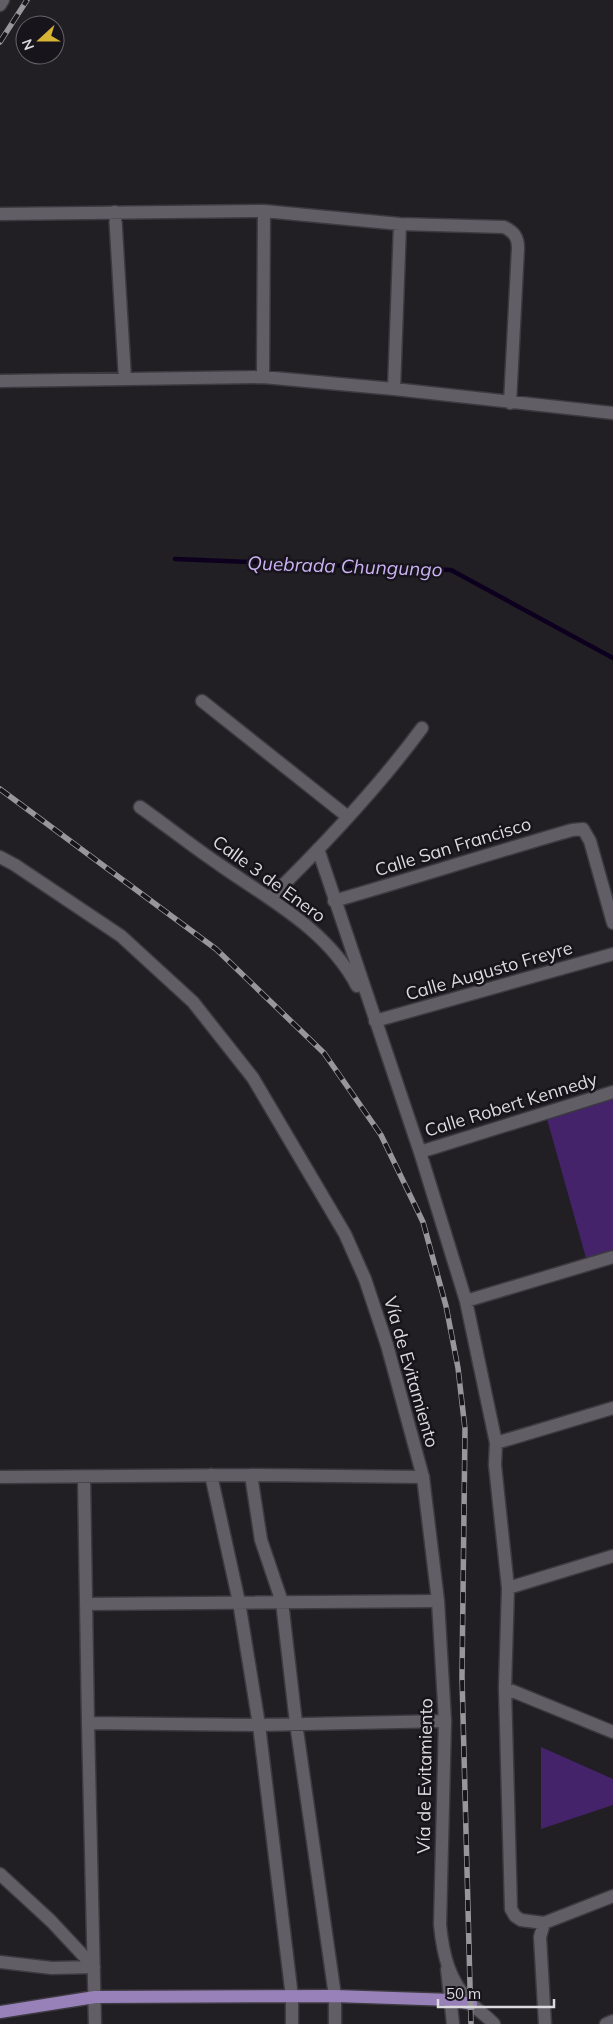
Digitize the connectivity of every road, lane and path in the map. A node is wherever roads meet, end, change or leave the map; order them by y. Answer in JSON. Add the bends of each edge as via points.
{"nodes":[{"id":1,"x":3,"y":0,"type":"edge"},
{"id":2,"x":0,"y":5,"type":"edge"},
{"id":3,"x":264,"y":211,"type":"junction"},
{"id":4,"x":116,"y":212,"type":"junction"},
{"id":5,"x":0,"y":214,"type":"edge"},
{"id":6,"x":400,"y":224,"type":"junction"},
{"id":7,"x":263,"y":377,"type":"junction"},
{"id":8,"x":126,"y":379,"type":"junction"},
{"id":9,"x":0,"y":381,"type":"edge"},
{"id":10,"x":394,"y":389,"type":"junction"},
{"id":11,"x":510,"y":403,"type":"junction"},
{"id":12,"x":613,"y":413,"type":"edge"},
{"id":13,"x":202,"y":701,"type":"dead end"},
{"id":14,"x":422,"y":728,"type":"dead end"},
{"id":15,"x":140,"y":807,"type":"dead end"},
{"id":16,"x":348,"y":817,"type":"junction"},
{"id":17,"x":318,"y":849,"type":"junction"},
{"id":18,"x":0,"y":857,"type":"edge"},
{"id":19,"x":270,"y":898,"type":"junction"},
{"id":20,"x":334,"y":901,"type":"junction"},
{"id":21,"x":613,"y":923,"type":"edge"},
{"id":22,"x":613,"y":954,"type":"edge"},
{"id":23,"x":375,"y":1021,"type":"junction"},
{"id":24,"x":613,"y":1092,"type":"edge"},
{"id":25,"x":420,"y":1152,"type":"junction"},
{"id":26,"x":613,"y":1257,"type":"edge"},
{"id":27,"x":466,"y":1301,"type":"junction"},
{"id":28,"x":613,"y":1408,"type":"edge"},
{"id":29,"x":496,"y":1443,"type":"junction"},
{"id":30,"x":211,"y":1475,"type":"junction"},
{"id":31,"x":250,"y":1475,"type":"junction"},
{"id":32,"x":84,"y":1476,"type":"junction"},
{"id":33,"x":424,"y":1477,"type":"junction"},
{"id":34,"x":0,"y":1478,"type":"edge"},
{"id":35,"x":613,"y":1556,"type":"edge"},
{"id":36,"x":508,"y":1588,"type":"junction"},
{"id":37,"x":438,"y":1601,"type":"junction"},
{"id":38,"x":239,"y":1602,"type":"junction"},
{"id":39,"x":282,"y":1602,"type":"junction"},
{"id":40,"x":86,"y":1604,"type":"junction"},
{"id":41,"x":505,"y":1688,"type":"junction"},
{"id":42,"x":445,"y":1721,"type":"junction"},
{"id":43,"x":88,"y":1723,"type":"junction"},
{"id":44,"x":296,"y":1723,"type":"junction"},
{"id":45,"x":259,"y":1724,"type":"junction"},
{"id":46,"x":609,"y":1727,"type":"edge"},
{"id":47,"x":0,"y":1874,"type":"edge"},
{"id":48,"x":613,"y":1896,"type":"edge"},
{"id":49,"x":544,"y":1923,"type":"junction"},
{"id":50,"x":0,"y":1962,"type":"edge"},
{"id":51,"x":94,"y":1967,"type":"junction"},
{"id":52,"x":447,"y":1969,"type":"junction"},
{"id":53,"x":335,"y":1996,"type":"junction"},
{"id":54,"x":95,"y":1997,"type":"junction"},
{"id":55,"x":292,"y":1997,"type":"junction"},
{"id":56,"x":452,"y":2000,"type":"junction"},
{"id":57,"x":471,"y":2004,"type":"junction"},
{"id":58,"x":0,"y":2012,"type":"edge"},
{"id":59,"x":613,"y":2021,"type":"edge"},
{"id":60,"x":95,"y":2024,"type":"edge"},
{"id":61,"x":292,"y":2024,"type":"edge"},
{"id":62,"x":335,"y":2024,"type":"edge"},
{"id":63,"x":453,"y":2024,"type":"edge"},
{"id":64,"x":494,"y":2024,"type":"edge"},
{"id":65,"x":546,"y":2024,"type":"edge"},
{"id":66,"x":606,"y":2024,"type":"edge"}],
"edges":[{"from":1,"to":2,"type":"street"},
{"from":3,"to":4,"type":"street"},
{"from":3,"to":6,"type":"street"},
{"from":3,"to":7,"type":"street"},
{"from":4,"to":5,"type":"street"},
{"from":4,"to":8,"type":"street"},
{"from":6,"to":10,"type":"street"},
{"from":6,"to":11,"type":"street","via":[[504,227],[516,236]]},
{"from":7,"to":8,"type":"street"},
{"from":7,"to":10,"type":"street"},
{"from":8,"to":9,"type":"street"},
{"from":10,"to":11,"type":"street"},
{"from":11,"to":12,"type":"street"},
{"from":13,"to":16,"type":"street"},
{"from":14,"to":16,"type":"street","via":[[396,764]]},
{"from":15,"to":19,"type":"street","name":"Calle 3 de Enero"},
{"from":16,"to":17,"type":"street"},
{"from":17,"to":19,"type":"street"},
{"from":17,"to":20,"type":"street"},
{"from":18,"to":33,"type":"street","name":"Vía de Evitamiento","via":[[121,936],[193,1002],[253,1078],[345,1234],[365,1279]]},
{"from":19,"to":23,"type":"street","name":"Calle 3 de Enero","via":[[302,921],[340,960]]},
{"from":20,"to":21,"type":"street","name":"Calle San Francisco","via":[[583,829],[590,841]]},
{"from":20,"to":23,"type":"street"},
{"from":22,"to":23,"type":"street","name":"Calle Augusto Freyre"},
{"from":23,"to":25,"type":"street"},
{"from":24,"to":25,"type":"street","name":"Calle Robert Kennedy"},
{"from":25,"to":27,"type":"street"},
{"from":26,"to":27,"type":"street"},
{"from":27,"to":29,"type":"street"},
{"from":28,"to":29,"type":"street"},
{"from":29,"to":36,"type":"street","via":[[495,1465]]},
{"from":30,"to":31,"type":"street"},
{"from":30,"to":32,"type":"street"},
{"from":30,"to":38,"type":"street"},
{"from":31,"to":33,"type":"street"},
{"from":31,"to":39,"type":"street","via":[[261,1540]]},
{"from":32,"to":34,"type":"street"},
{"from":32,"to":40,"type":"street"},
{"from":33,"to":37,"type":"street","name":"Vía de Evitamiento"},
{"from":35,"to":36,"type":"street"},
{"from":36,"to":41,"type":"street"},
{"from":37,"to":39,"type":"street"},
{"from":37,"to":42,"type":"street","name":"Vía de Evitamiento"},
{"from":38,"to":39,"type":"street"},
{"from":38,"to":40,"type":"street"},
{"from":38,"to":45,"type":"street"},
{"from":39,"to":44,"type":"street"},
{"from":40,"to":43,"type":"street"},
{"from":41,"to":46,"type":"street"},
{"from":41,"to":49,"type":"street","via":[[511,1909],[521,1920]]},
{"from":42,"to":44,"type":"street"},
{"from":42,"to":52,"type":"street","name":"Vía de Evitamiento","via":[[440,1925]]},
{"from":43,"to":45,"type":"street"},
{"from":43,"to":51,"type":"street"},
{"from":44,"to":45,"type":"street"},
{"from":44,"to":53,"type":"street"},
{"from":45,"to":55,"type":"street"},
{"from":47,"to":51,"type":"street"},
{"from":48,"to":49,"type":"street"},
{"from":49,"to":65,"type":"street","via":[[540,1937]]},
{"from":50,"to":51,"type":"street","via":[[52,1968]]},
{"from":51,"to":54,"type":"street"},
{"from":52,"to":56,"type":"street"},
{"from":52,"to":57,"type":"street","name":"Vía de Evitamiento"},
{"from":53,"to":55,"type":"main road"},
{"from":53,"to":56,"type":"main road"},
{"from":53,"to":62,"type":"street"},
{"from":54,"to":55,"type":"main road"},
{"from":54,"to":58,"type":"main road"},
{"from":54,"to":60,"type":"street"},
{"from":55,"to":61,"type":"street"},
{"from":56,"to":57,"type":"main road"},
{"from":56,"to":63,"type":"street"},
{"from":57,"to":64,"type":"street","name":"Vía de Evitamiento"},
{"from":59,"to":66,"type":"street"}]}
